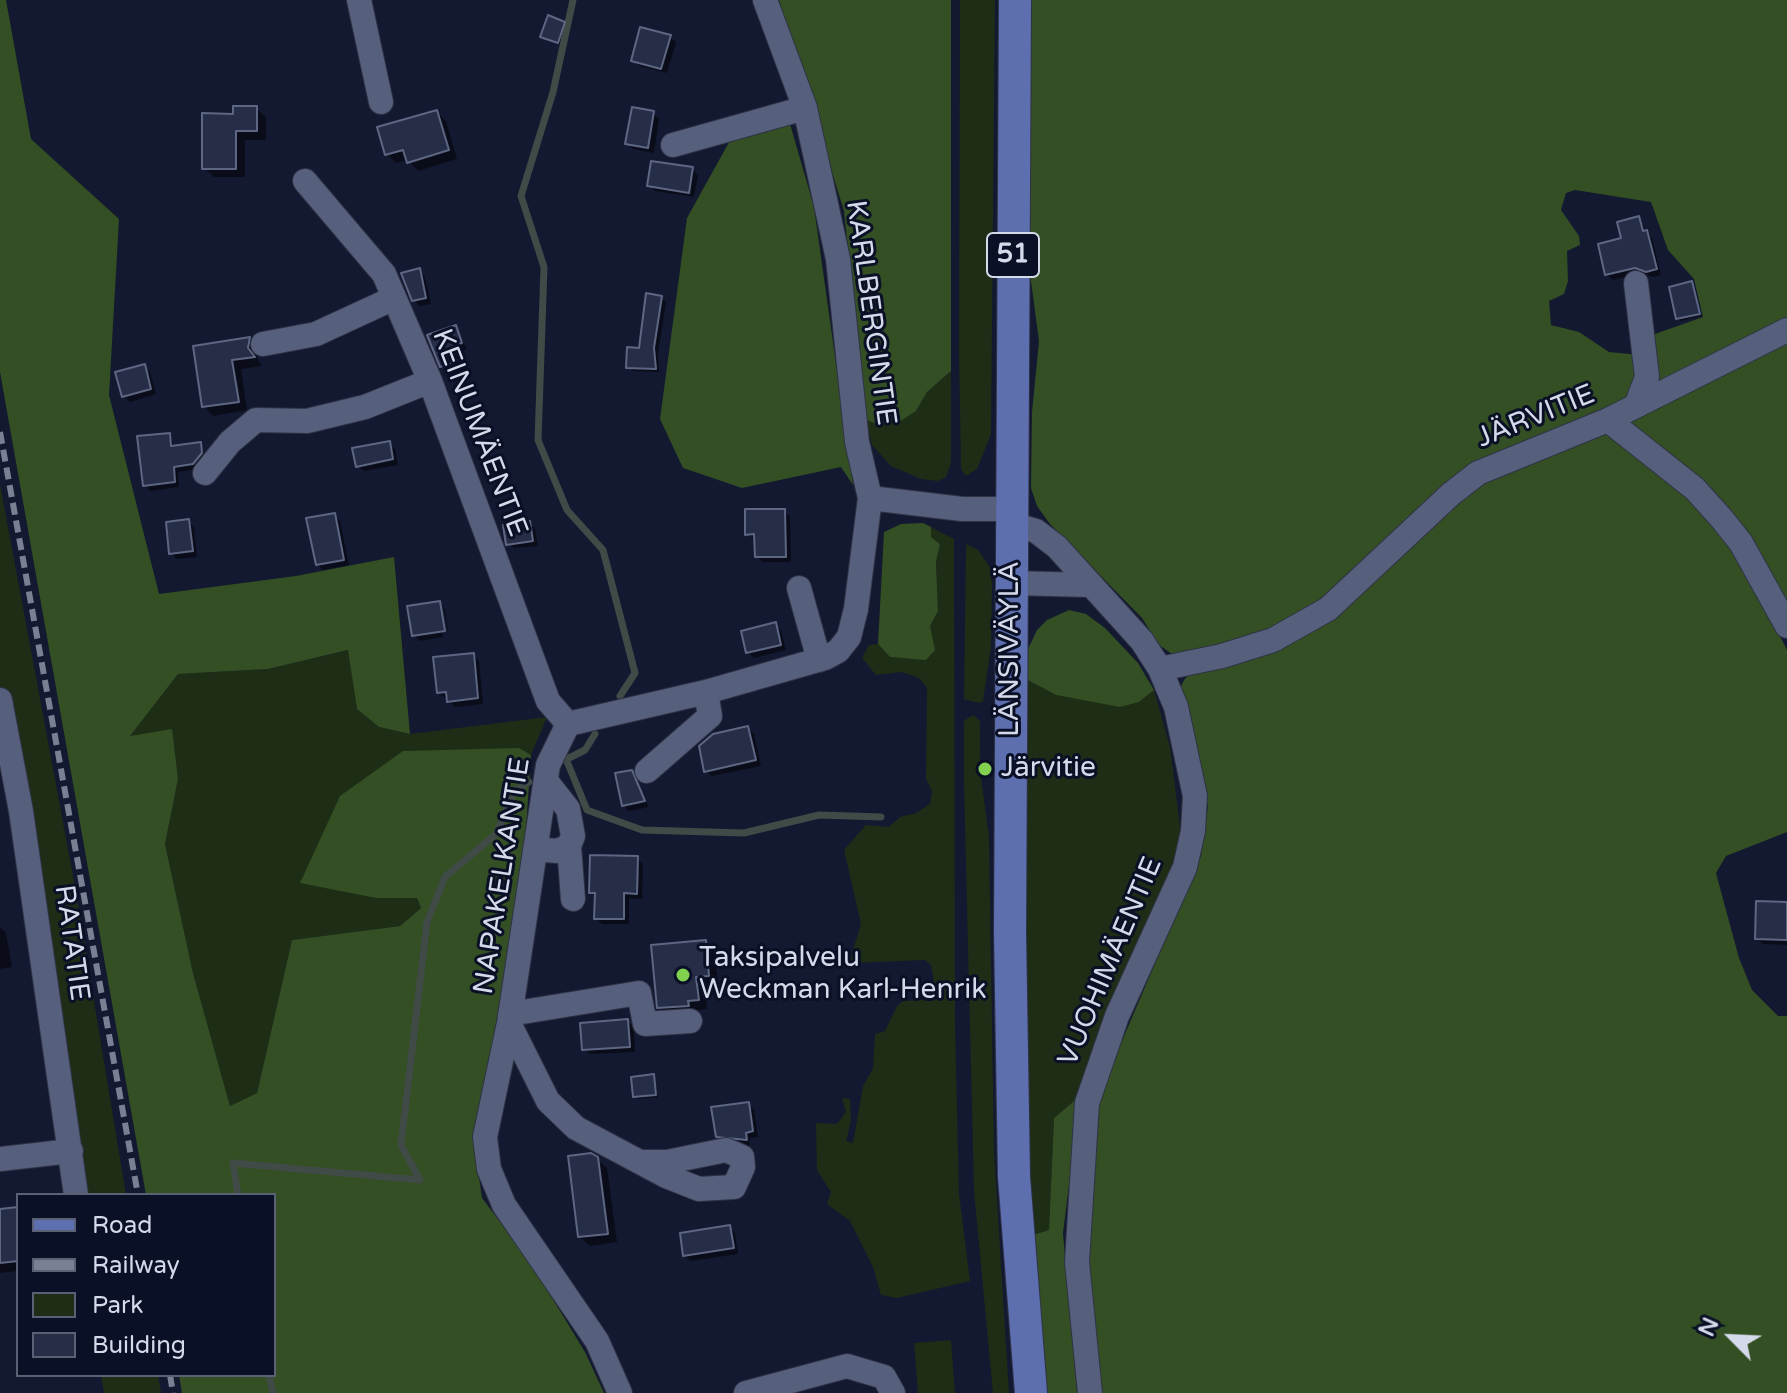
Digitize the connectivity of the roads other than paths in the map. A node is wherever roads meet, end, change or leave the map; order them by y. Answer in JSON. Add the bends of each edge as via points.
{"nodes":[{"id":1,"x":359,"y":0,"type":"edge"},
{"id":2,"x":765,"y":0,"type":"edge"},
{"id":3,"x":1015,"y":0,"type":"edge"},
{"id":4,"x":381,"y":102,"type":"dead end"},
{"id":5,"x":805,"y":108,"type":"junction"},
{"id":6,"x":673,"y":145,"type":"dead end"},
{"id":7,"x":305,"y":181,"type":"dead end"},
{"id":8,"x":1636,"y":283,"type":"dead end"},
{"id":9,"x":394,"y":298,"type":"junction"},
{"id":10,"x":1787,"y":330,"type":"edge"},
{"id":11,"x":263,"y":344,"type":"dead end"},
{"id":12,"x":430,"y":381,"type":"junction"},
{"id":13,"x":1636,"y":406,"type":"junction"},
{"id":14,"x":1608,"y":420,"type":"junction"},
{"id":15,"x":205,"y":473,"type":"dead end"},
{"id":16,"x":870,"y":498,"type":"junction"},
{"id":17,"x":1012,"y":516,"type":"junction"},
{"id":18,"x":1012,"y":583,"type":"junction"},
{"id":19,"x":1089,"y":585,"type":"junction"},
{"id":20,"x":799,"y":588,"type":"dead end"},
{"id":21,"x":1787,"y":626,"type":"edge"},
{"id":22,"x":819,"y":660,"type":"junction"},
{"id":23,"x":1160,"y":669,"type":"junction"},
{"id":24,"x":706,"y":692,"type":"junction"},
{"id":25,"x":0,"y":700,"type":"edge"},
{"id":26,"x":568,"y":724,"type":"junction"},
{"id":27,"x":647,"y":771,"type":"dead end"},
{"id":28,"x":546,"y":781,"type":"junction"},
{"id":29,"x":569,"y":846,"type":"junction"},
{"id":30,"x":535,"y":849,"type":"junction"},
{"id":31,"x":573,"y":899,"type":"dead end"},
{"id":32,"x":510,"y":1019,"type":"junction"},
{"id":33,"x":690,"y":1021,"type":"dead end"},
{"id":34,"x":71,"y":1151,"type":"junction"},
{"id":35,"x":0,"y":1159,"type":"edge"},
{"id":36,"x":643,"y":1162,"type":"dead end"},
{"id":37,"x":76,"y":1193,"type":"edge"},
{"id":38,"x":620,"y":1393,"type":"edge"},
{"id":39,"x":746,"y":1393,"type":"edge"},
{"id":40,"x":893,"y":1393,"type":"edge"},
{"id":41,"x":1031,"y":1393,"type":"edge"},
{"id":42,"x":1090,"y":1393,"type":"edge"}],
"edges":[{"from":1,"to":4,"type":"street"},
{"from":2,"to":5,"type":"street","name":"KARLBERGINTIE"},
{"from":3,"to":17,"type":"main road","name":"LÄNSIVÄYLÄ","number":"51"},
{"from":5,"to":6,"type":"street"},
{"from":5,"to":16,"type":"street","name":"KARLBERGINTIE","via":[[838,259],[857,442]]},
{"from":7,"to":9,"type":"street","name":"KEINUMÄENTIE","via":[[384,274]]},
{"from":8,"to":13,"type":"street","via":[[1647,377]]},
{"from":9,"to":11,"type":"street","via":[[316,334]]},
{"from":9,"to":12,"type":"street","name":"KEINUMÄENTIE"},
{"from":10,"to":13,"type":"street","name":"JÄRVITIE"},
{"from":12,"to":15,"type":"street","via":[[365,407],[322,417],[256,420]]},
{"from":12,"to":26,"type":"street","name":"KEINUMÄENTIE","via":[[548,701]]},
{"from":13,"to":14,"type":"street","name":"JÄRVITIE"},
{"from":14,"to":21,"type":"street","via":[[1695,489],[1722,519]]},
{"from":14,"to":23,"type":"street","name":"JÄRVITIE","via":[[1478,473],[1328,609],[1273,640]]},
{"from":16,"to":17,"type":"street"},
{"from":16,"to":22,"type":"street","via":[[863,574],[849,637],[838,651]]},
{"from":17,"to":18,"type":"main road","name":"LÄNSIVÄYLÄ","number":"51"},
{"from":17,"to":19,"type":"street","name":"VUOHIMÄENTIE","via":[[1057,547]]},
{"from":18,"to":19,"type":"street"},
{"from":18,"to":41,"type":"main road","name":"LÄNSIVÄYLÄ","number":"51","via":[[1014,1177]]},
{"from":19,"to":23,"type":"street","name":"VUOHIMÄENTIE","via":[[1116,608]]},
{"from":20,"to":22,"type":"street"},
{"from":22,"to":24,"type":"street"},
{"from":23,"to":42,"type":"street","name":"VUOHIMÄENTIE","via":[[1187,749],[1195,796],[1193,831],[1185,867],[1117,1016],[1087,1103],[1077,1262]]},
{"from":24,"to":26,"type":"street"},
{"from":24,"to":27,"type":"street","via":[[710,716]]},
{"from":25,"to":34,"type":"street","name":"RATATIE"},
{"from":26,"to":28,"type":"street","name":"NAPAKELKANTIE"},
{"from":28,"to":29,"type":"street","via":[[568,809],[574,826]]},
{"from":28,"to":30,"type":"street","name":"NAPAKELKANTIE"},
{"from":29,"to":30,"type":"street"},
{"from":29,"to":31,"type":"street"},
{"from":30,"to":32,"type":"street","name":"NAPAKELKANTIE"},
{"from":32,"to":33,"type":"street","via":[[639,993],[645,1024]]},
{"from":32,"to":36,"type":"street","via":[[548,1101],[576,1128]]},
{"from":32,"to":38,"type":"street","name":"NAPAKELKANTIE","via":[[485,1137],[489,1169],[504,1205],[597,1341]]},
{"from":34,"to":35,"type":"street"},
{"from":34,"to":37,"type":"street","name":"RATATIE"},
{"from":39,"to":40,"type":"street","via":[[847,1366],[884,1377]]}]}
